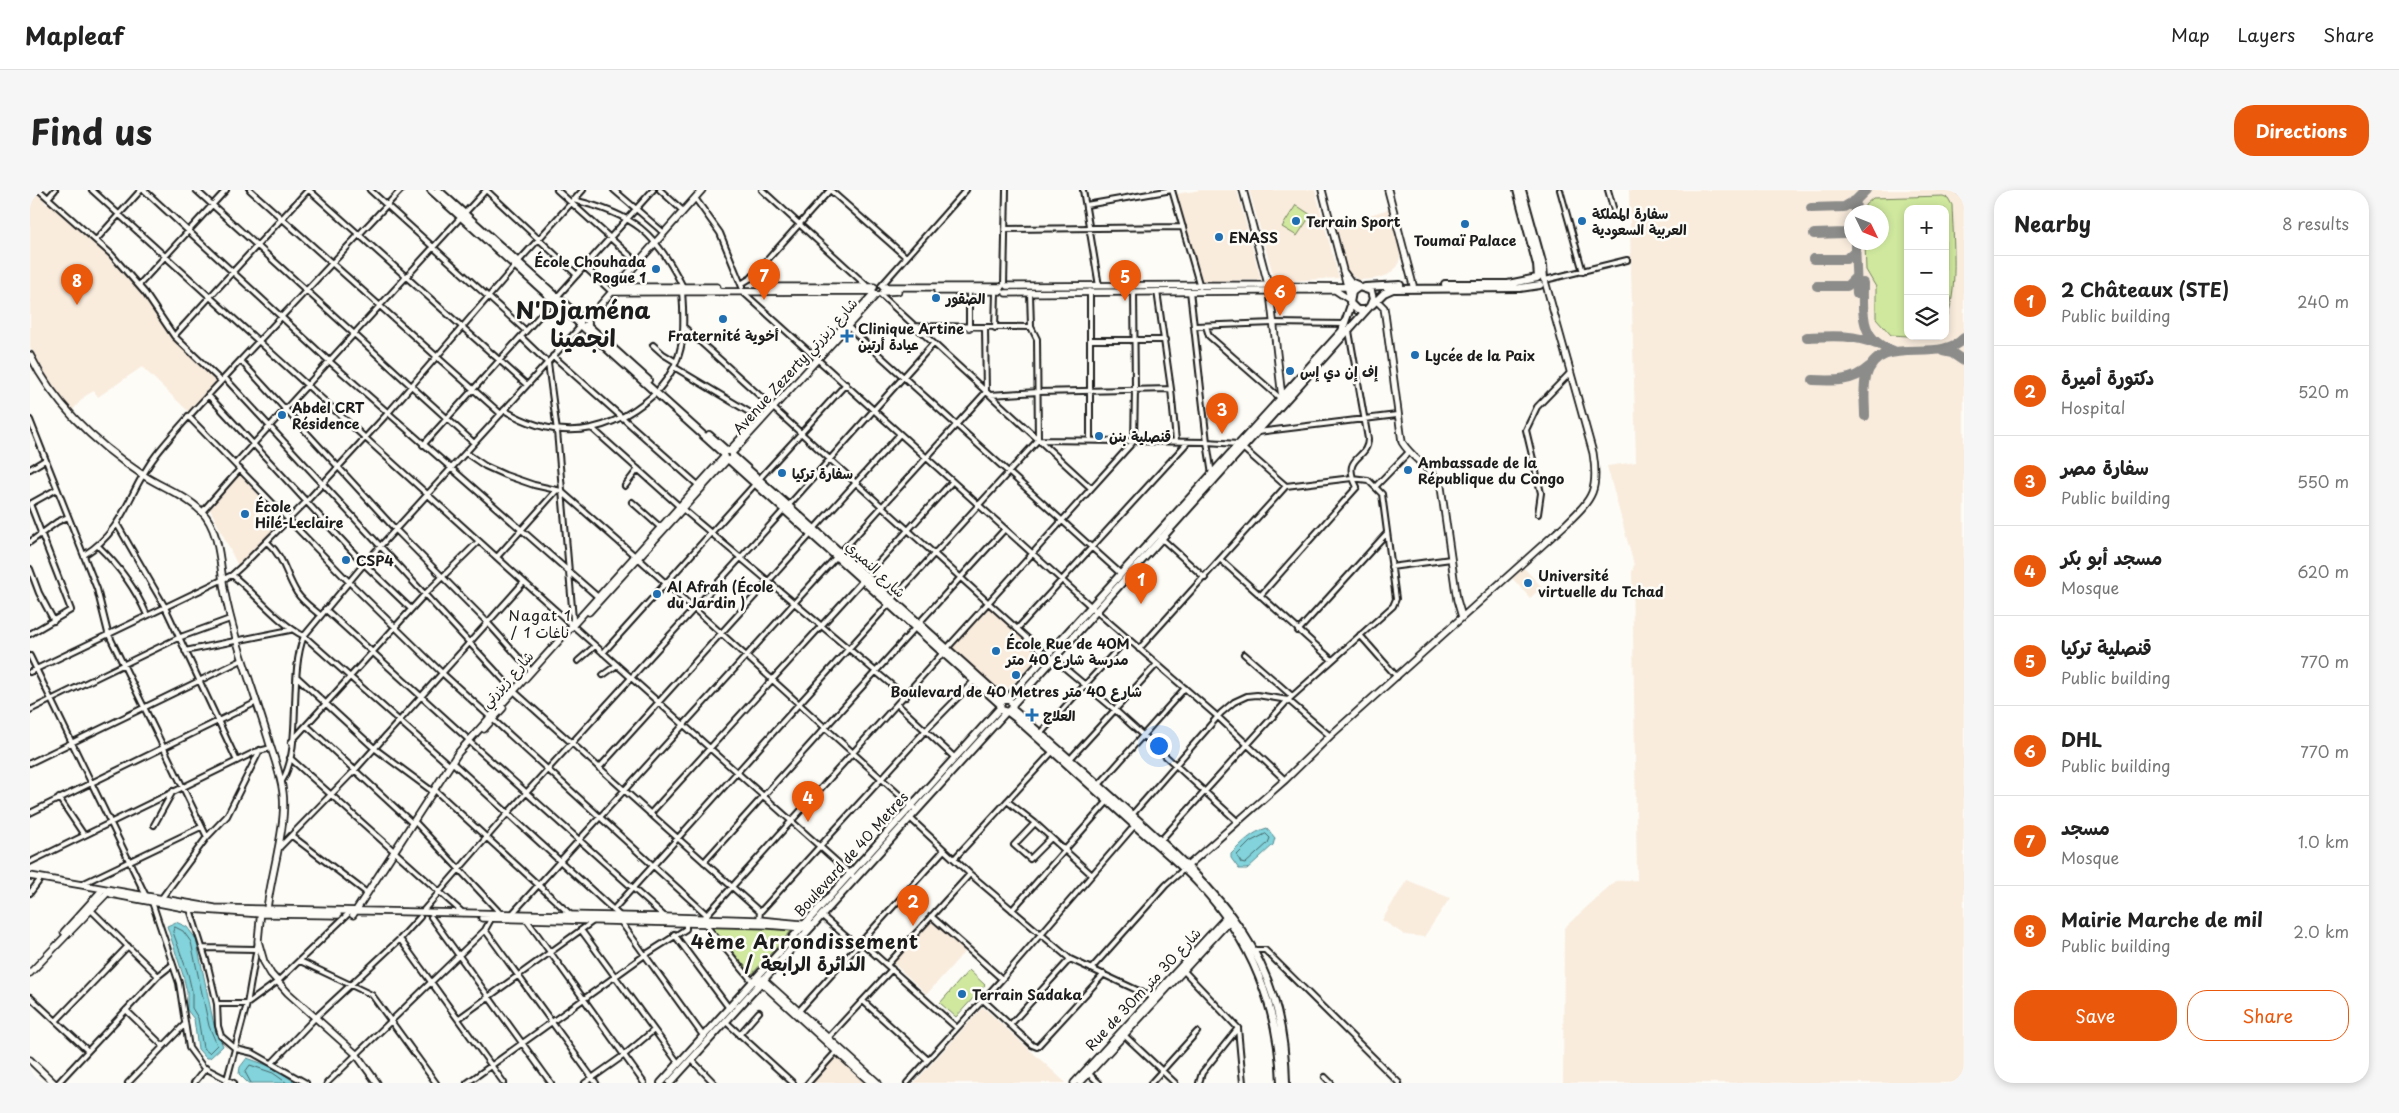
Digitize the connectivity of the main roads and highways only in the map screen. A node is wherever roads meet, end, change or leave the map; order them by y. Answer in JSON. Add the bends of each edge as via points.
{"nodes":[{"id":1,"x":431,"y":190,"type":"edge"},
{"id":2,"x":438,"y":190,"type":"edge"},
{"id":3,"x":1517,"y":190,"type":"edge"},
{"id":4,"x":1522,"y":190,"type":"edge"},
{"id":5,"x":462,"y":216,"type":"junction"},
{"id":6,"x":1541,"y":279,"type":"junction"},
{"id":7,"x":1362,"y":287,"type":"junction"},
{"id":8,"x":1350,"y":301,"type":"junction"},
{"id":9,"x":1368,"y":308,"type":"junction"},
{"id":10,"x":1283,"y":398,"type":"junction"},
{"id":11,"x":1240,"y":446,"type":"junction"},
{"id":12,"x":1159,"y":536,"type":"junction"},
{"id":13,"x":1093,"y":609,"type":"junction"},
{"id":14,"x":946,"y":652,"type":"junction"},
{"id":15,"x":1006,"y":706,"type":"junction"},
{"id":16,"x":1055,"y":749,"type":"junction"},
{"id":17,"x":1097,"y":787,"type":"junction"},
{"id":18,"x":1130,"y":817,"type":"junction"},
{"id":19,"x":852,"y":876,"type":"junction"},
{"id":20,"x":807,"y":926,"type":"junction"},
{"id":21,"x":1251,"y":950,"type":"junction"},
{"id":22,"x":758,"y":980,"type":"junction"},
{"id":23,"x":705,"y":1039,"type":"junction"},
{"id":24,"x":661,"y":1083,"type":"edge"},
{"id":25,"x":670,"y":1083,"type":"edge"},
{"id":26,"x":1281,"y":1083,"type":"edge"},
{"id":27,"x":1286,"y":1083,"type":"edge"}],
"edges":[{"from":1,"to":5,"type":"main road"},
{"from":2,"to":5,"type":"main road"},
{"from":3,"to":6,"type":"main road"},
{"from":4,"to":6,"type":"main road","via":[[1543,266]]},
{"from":5,"to":14,"type":"main road","name":"شارع النميري"},
{"from":6,"to":7,"type":"main road","via":[[1508,284]]},
{"from":6,"to":9,"type":"main road","via":[[1520,288],[1393,289]]},
{"from":7,"to":8,"type":"main road","via":[[1352,292]]},
{"from":7,"to":9,"type":"main road","via":[[1373,295]]},
{"from":8,"to":9,"type":"main road","via":[[1357,310]]},
{"from":8,"to":10,"type":"main road","via":[[1346,324]]},
{"from":9,"to":10,"type":"main road","via":[[1349,332]]},
{"from":10,"to":11,"type":"main road"},
{"from":10,"to":11,"type":"main road","via":[[1258,432]]},
{"from":11,"to":12,"type":"main road"},
{"from":12,"to":13,"type":"main road"},
{"from":12,"to":13,"type":"main road","via":[[1121,574]]},
{"from":13,"to":15,"type":"main road"},
{"from":14,"to":15,"type":"main road","name":"شارع النميري"},
{"from":14,"to":15,"type":"main road","name":"شارع النميري"},
{"from":15,"to":16,"type":"main road"},
{"from":15,"to":16,"type":"main road","via":[[1042,733]]},
{"from":15,"to":19,"type":"main road","name":"Boulevard de 40 Metres"},
{"from":16,"to":17,"type":"main road"},
{"from":16,"to":17,"type":"main road","via":[[1070,759]]},
{"from":17,"to":18,"type":"main road"},
{"from":17,"to":18,"type":"main road","via":[[1108,802]]},
{"from":18,"to":21,"type":"main road","via":[[1186,867],[1230,916]]},
{"from":19,"to":20,"type":"main road","name":"Boulevard de 40 Metres"},
{"from":19,"to":20,"type":"main road","name":"Boulevard de 40 Metres","via":[[821,915]]},
{"from":20,"to":22,"type":"main road","name":"Boulevard de 40 Metres"},
{"from":21,"to":26,"type":"main road","via":[[1271,1008],[1279,1049]]},
{"from":21,"to":27,"type":"main road","via":[[1276,1007],[1284,1048]]},
{"from":22,"to":23,"type":"main road","name":"Boulevard de 40 Metres","via":[[729,1008]]},
{"from":22,"to":23,"type":"main road","name":"Boulevard de 40 Metres","via":[[725,1021]]},
{"from":23,"to":24,"type":"main road","name":"Boulevard de 40 Metres"},
{"from":23,"to":25,"type":"main road","name":"Boulevard de 40 Metres"}]}
